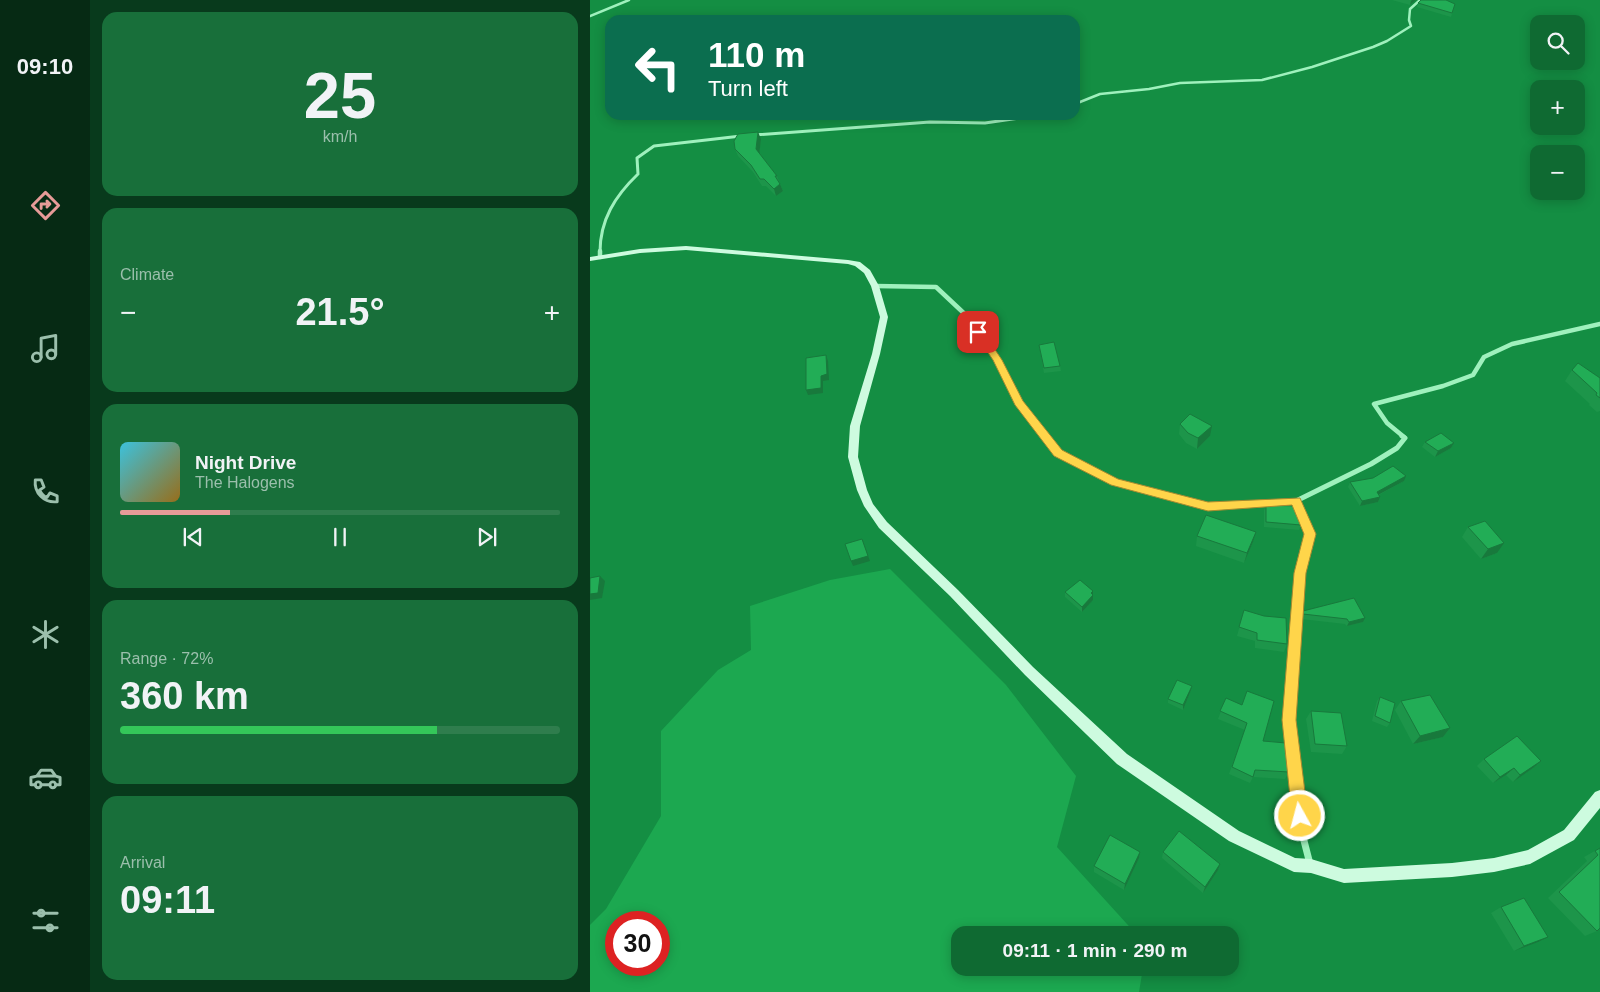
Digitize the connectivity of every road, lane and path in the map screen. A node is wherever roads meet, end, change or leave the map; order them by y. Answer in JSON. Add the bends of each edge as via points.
{"nodes":[{"id":1,"x":629,"y":0,"type":"edge"},
{"id":2,"x":1420,"y":0,"type":"edge"},
{"id":3,"x":590,"y":16,"type":"edge"},
{"id":4,"x":1080,"y":102,"type":"edge"},
{"id":5,"x":1006,"y":120,"type":"edge"},
{"id":6,"x":595,"y":258,"type":"edge"},
{"id":7,"x":875,"y":286,"type":"junction"},
{"id":8,"x":1600,"y":324,"type":"edge"},
{"id":9,"x":1296,"y":501,"type":"junction"},
{"id":10,"x":1600,"y":797,"type":"edge"},
{"id":11,"x":1311,"y":866,"type":"junction"}],
"edges":[{"from":1,"to":3,"type":"street"},
{"from":2,"to":4,"type":"street","via":[[1410,9],[1412,26],[1387,42],[1312,67],[1262,80],[1180,82],[1100,94]]},
{"from":5,"to":6,"type":"street","via":[[802,130],[654,146],[637,158],[638,174],[625,185],[604,219]]},
{"from":6,"to":7,"type":"main road","via":[[686,248],[838,261],[857,264]]},
{"from":7,"to":9,"type":"street","via":[[936,287],[969,318],[998,360],[1018,402],[1058,453],[1115,482],[1208,506]]},
{"from":7,"to":11,"type":"main road","via":[[884,317],[854,426],[853,457],[869,506],[883,525],[1029,672],[1122,759],[1234,836],[1294,865]]},
{"from":8,"to":9,"type":"street","via":[[1512,344],[1484,358],[1473,375],[1374,404],[1386,423],[1405,438],[1397,448]]},
{"from":9,"to":11,"type":"street","via":[[1310,534],[1300,573],[1289,720],[1302,833]]},
{"from":10,"to":11,"type":"main road","via":[[1569,835],[1530,857],[1452,870],[1344,876]]}]}
